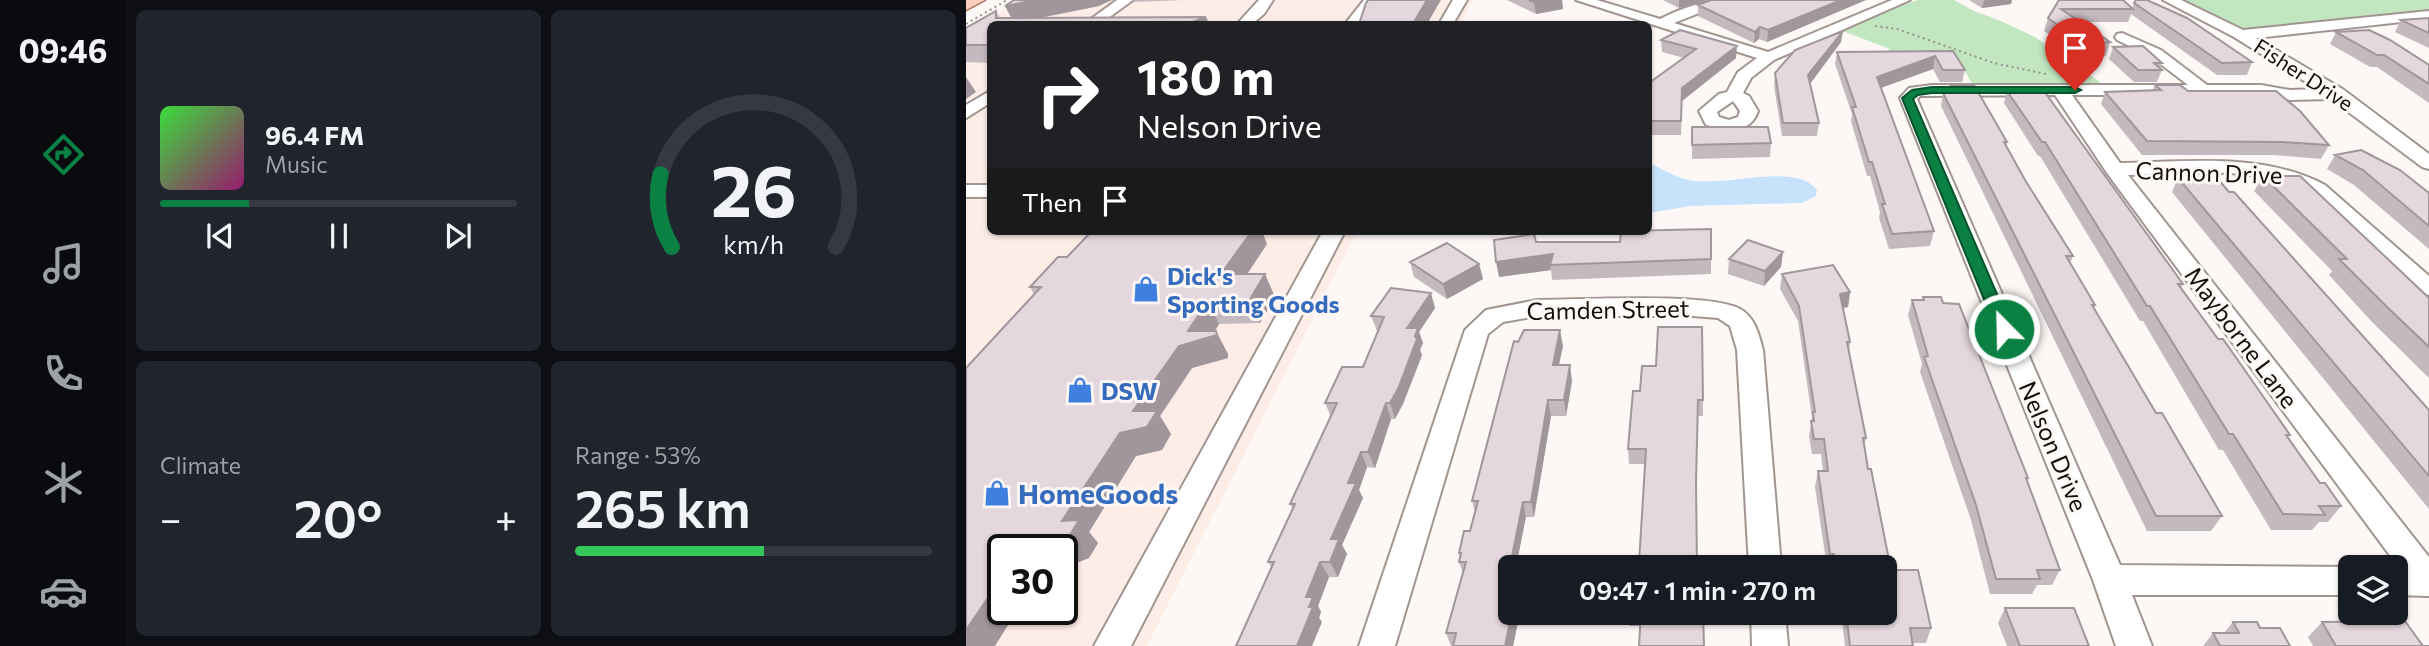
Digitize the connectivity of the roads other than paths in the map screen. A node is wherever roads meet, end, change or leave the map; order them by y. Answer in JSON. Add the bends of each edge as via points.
{"nodes":[{"id":1,"x":976,"y":0,"type":"edge"},
{"id":2,"x":1125,"y":0,"type":"edge"},
{"id":3,"x":1371,"y":0,"type":"edge"},
{"id":4,"x":1460,"y":0,"type":"edge"},
{"id":5,"x":1583,"y":0,"type":"edge"},
{"id":6,"x":1724,"y":0,"type":"edge"},
{"id":7,"x":1903,"y":0,"type":"edge"},
{"id":8,"x":2170,"y":0,"type":"edge"},
{"id":9,"x":966,"y":5,"type":"edge"},
{"id":10,"x":1260,"y":8,"type":"edge"},
{"id":11,"x":2429,"y":15,"type":"edge"},
{"id":12,"x":1095,"y":21,"type":"edge"},
{"id":13,"x":1247,"y":21,"type":"edge"},
{"id":14,"x":1354,"y":21,"type":"edge"},
{"id":15,"x":1448,"y":21,"type":"edge"},
{"id":16,"x":1663,"y":23,"type":"junction"},
{"id":17,"x":2342,"y":24,"type":"junction"},
{"id":18,"x":2241,"y":34,"type":"junction"},
{"id":19,"x":2366,"y":35,"type":"edge"},
{"id":20,"x":2122,"y":37,"type":"dead end"},
{"id":21,"x":1769,"y":57,"type":"junction"},
{"id":22,"x":2057,"y":83,"type":"junction"},
{"id":23,"x":2323,"y":85,"type":"junction"},
{"id":24,"x":2204,"y":90,"type":"junction"},
{"id":25,"x":2261,"y":90,"type":"junction"},
{"id":26,"x":2338,"y":94,"type":"junction"},
{"id":27,"x":1734,"y":95,"type":"dead end"},
{"id":28,"x":987,"y":98,"type":"edge"},
{"id":29,"x":966,"y":113,"type":"edge"},
{"id":30,"x":2429,"y":163,"type":"edge"},
{"id":31,"x":2115,"y":169,"type":"junction"},
{"id":32,"x":966,"y":191,"type":"edge"},
{"id":33,"x":987,"y":191,"type":"edge"},
{"id":34,"x":1332,"y":235,"type":"edge"},
{"id":35,"x":2429,"y":288,"type":"edge"},
{"id":36,"x":1764,"y":555,"type":"edge"},
{"id":37,"x":2110,"y":580,"type":"junction"},
{"id":38,"x":2338,"y":580,"type":"edge"},
{"id":39,"x":2408,"y":580,"type":"edge"},
{"id":40,"x":2429,"y":581,"type":"edge"},
{"id":41,"x":1769,"y":625,"type":"edge"},
{"id":42,"x":1112,"y":646,"type":"edge"},
{"id":43,"x":1377,"y":646,"type":"edge"},
{"id":44,"x":1770,"y":646,"type":"edge"},
{"id":45,"x":2134,"y":646,"type":"edge"}],
"edges":[{"from":1,"to":9,"type":"main road"},
{"from":2,"to":12,"type":"street"},
{"from":3,"to":14,"type":"street"},
{"from":4,"to":15,"type":"street"},
{"from":5,"to":16,"type":"street"},
{"from":6,"to":16,"type":"street"},
{"from":7,"to":21,"type":"street"},
{"from":8,"to":18,"type":"street","name":"Fisher Drive"},
{"from":10,"to":13,"type":"street"},
{"from":11,"to":17,"type":"street"},
{"from":16,"to":21,"type":"street"},
{"from":17,"to":18,"type":"street"},
{"from":17,"to":19,"type":"street"},
{"from":18,"to":23,"type":"street","name":"Fisher Drive"},
{"from":20,"to":24,"type":"street","via":[[2153,50]]},
{"from":21,"to":27,"type":"street","via":[[1744,75]]},
{"from":22,"to":24,"type":"street","name":"Nelson Drive"},
{"from":22,"to":31,"type":"street","name":"Mayborne Lane"},
{"from":22,"to":37,"type":"street","name":"Nelson Drive","via":[[1932,90],[1908,98]]},
{"from":23,"to":25,"type":"street","name":"Nelson Drive","via":[[2277,85]]},
{"from":23,"to":26,"type":"street","name":"Fisher Drive"},
{"from":24,"to":25,"type":"street","name":"Nelson Drive"},
{"from":25,"to":26,"type":"street","name":"Nelson Drive"},
{"from":26,"to":30,"type":"street","name":"Fisher Drive"},
{"from":28,"to":29,"type":"street"},
{"from":31,"to":35,"type":"street","name":"Cannon Drive","via":[[2266,170],[2299,177]]},
{"from":31,"to":40,"type":"street","name":"Mayborne Lane"},
{"from":32,"to":33,"type":"street"},
{"from":34,"to":42,"type":"street"},
{"from":36,"to":43,"type":"street","name":"Camden Street","via":[[1750,350],[1746,328],[1735,314],[1693,308],[1509,312],[1484,322],[1477,330]]},
{"from":37,"to":38,"type":"street"},
{"from":37,"to":45,"type":"street"},
{"from":39,"to":40,"type":"street"},
{"from":41,"to":44,"type":"street"}]}
